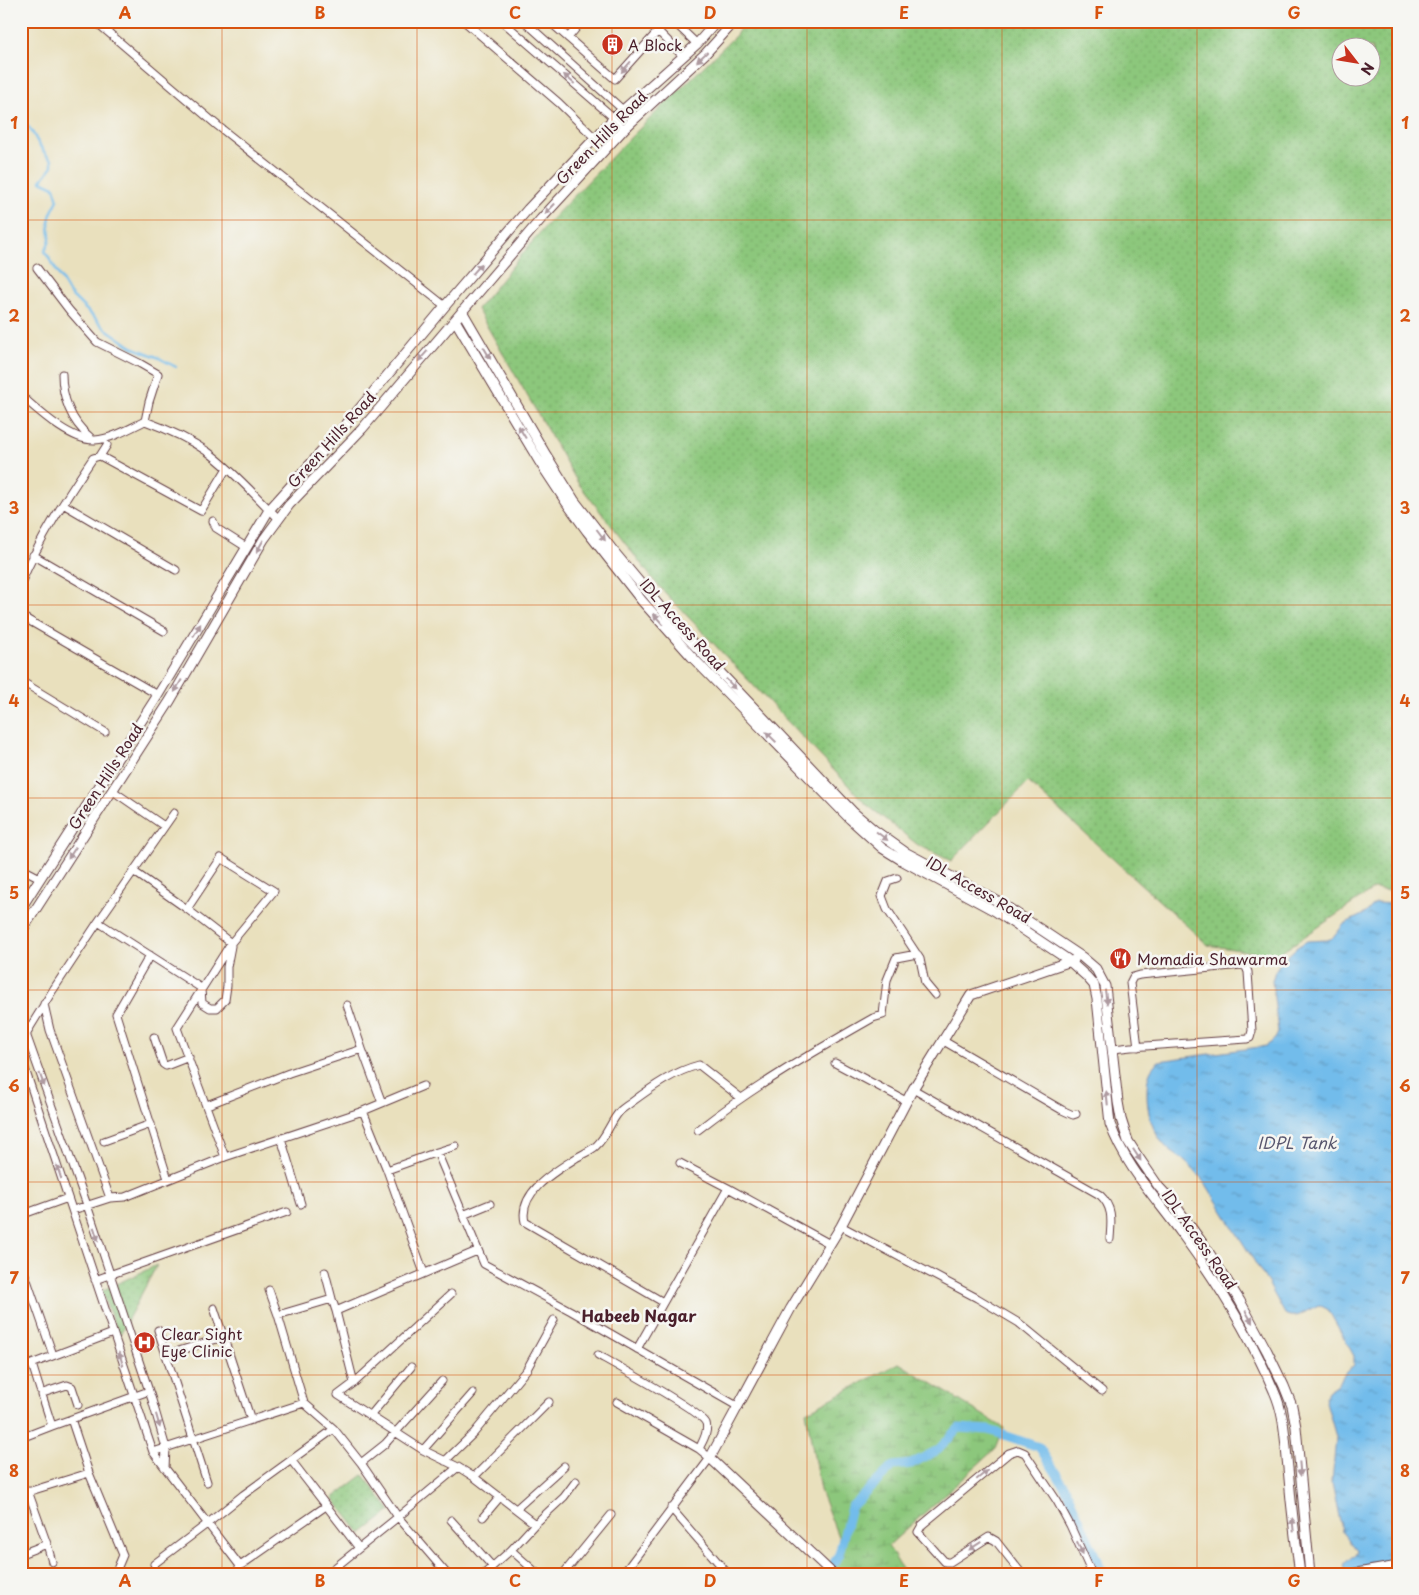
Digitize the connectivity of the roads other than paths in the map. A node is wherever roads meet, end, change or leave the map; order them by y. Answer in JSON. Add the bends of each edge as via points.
{"nodes":[{"id":1,"x":95,"y":21,"type":"edge"},
{"id":2,"x":464,"y":21,"type":"edge"},
{"id":3,"x":502,"y":21,"type":"edge"},
{"id":4,"x":524,"y":21,"type":"edge"},
{"id":5,"x":549,"y":21,"type":"edge"},
{"id":6,"x":582,"y":21,"type":"edge"},
{"id":7,"x":666,"y":21,"type":"edge"},
{"id":8,"x":673,"y":21,"type":"edge"},
{"id":9,"x":717,"y":21,"type":"edge"},
{"id":10,"x":735,"y":21,"type":"edge"},
{"id":11,"x":658,"y":30,"type":"junction"},
{"id":12,"x":568,"y":38,"type":"junction"},
{"id":13,"x":697,"y":44,"type":"junction"},
{"id":14,"x":554,"y":50,"type":"junction"},
{"id":15,"x":683,"y":56,"type":"junction"},
{"id":16,"x":546,"y":60,"type":"junction"},
{"id":17,"x":623,"y":110,"type":"junction"},
{"id":18,"x":614,"y":118,"type":"junction"},
{"id":19,"x":633,"y":122,"type":"junction"},
{"id":20,"x":624,"y":129,"type":"junction"},
{"id":21,"x":596,"y":139,"type":"junction"},
{"id":22,"x":37,"y":268,"type":"dead end"},
{"id":23,"x":445,"y":306,"type":"junction"},
{"id":24,"x":462,"y":311,"type":"junction"},
{"id":25,"x":455,"y":320,"type":"junction"},
{"id":26,"x":62,"y":374,"type":"dead end"},
{"id":27,"x":21,"y":404,"type":"edge"},
{"id":28,"x":145,"y":421,"type":"junction"},
{"id":29,"x":94,"y":440,"type":"junction"},
{"id":30,"x":107,"y":446,"type":"dead end"},
{"id":31,"x":100,"y":456,"type":"junction"},
{"id":32,"x":542,"y":458,"type":"junction"},
{"id":33,"x":227,"y":468,"type":"junction"},
{"id":34,"x":63,"y":504,"type":"junction"},
{"id":35,"x":269,"y":510,"type":"junction"},
{"id":36,"x":279,"y":519,"type":"junction"},
{"id":37,"x":214,"y":521,"type":"dead end"},
{"id":38,"x":246,"y":547,"type":"junction"},
{"id":39,"x":33,"y":555,"type":"junction"},
{"id":40,"x":176,"y":570,"type":"dead end"},
{"id":41,"x":21,"y":582,"type":"edge"},
{"id":42,"x":21,"y":616,"type":"edge"},
{"id":43,"x":164,"y":631,"type":"dead end"},
{"id":44,"x":21,"y":682,"type":"edge"},
{"id":45,"x":158,"y":695,"type":"junction"},
{"id":46,"x":105,"y":732,"type":"dead end"},
{"id":47,"x":113,"y":791,"type":"junction"},
{"id":48,"x":174,"y":812,"type":"dead end"},
{"id":49,"x":164,"y":826,"type":"junction"},
{"id":50,"x":22,"y":869,"type":"edge"},
{"id":51,"x":133,"y":871,"type":"junction"},
{"id":52,"x":40,"y":878,"type":"junction"},
{"id":53,"x":898,"y":878,"type":"dead end"},
{"id":54,"x":21,"y":908,"type":"edge"},
{"id":55,"x":187,"y":909,"type":"junction"},
{"id":56,"x":98,"y":922,"type":"junction"},
{"id":57,"x":21,"y":932,"type":"edge"},
{"id":58,"x":231,"y":943,"type":"junction"},
{"id":59,"x":917,"y":954,"type":"junction"},
{"id":60,"x":150,"y":955,"type":"junction"},
{"id":61,"x":1082,"y":957,"type":"junction"},
{"id":62,"x":1071,"y":962,"type":"junction"},
{"id":63,"x":201,"y":988,"type":"junction"},
{"id":64,"x":935,"y":995,"type":"dead end"},
{"id":65,"x":44,"y":1004,"type":"junction"},
{"id":66,"x":347,"y":1005,"type":"dead end"},
{"id":67,"x":21,"y":1023,"type":"edge"},
{"id":68,"x":154,"y":1037,"type":"dead end"},
{"id":69,"x":24,"y":1038,"type":"edge"},
{"id":70,"x":942,"y":1040,"type":"junction"},
{"id":71,"x":181,"y":1046,"type":"dead end"},
{"id":72,"x":1138,"y":1047,"type":"junction"},
{"id":73,"x":1113,"y":1048,"type":"junction"},
{"id":74,"x":362,"y":1049,"type":"junction"},
{"id":75,"x":21,"y":1057,"type":"edge"},
{"id":76,"x":187,"y":1057,"type":"junction"},
{"id":77,"x":835,"y":1063,"type":"dead end"},
{"id":78,"x":423,"y":1086,"type":"dead end"},
{"id":79,"x":913,"y":1089,"type":"junction"},
{"id":80,"x":741,"y":1098,"type":"junction"},
{"id":81,"x":906,"y":1102,"type":"junction"},
{"id":82,"x":382,"y":1103,"type":"junction"},
{"id":83,"x":207,"y":1105,"type":"junction"},
{"id":84,"x":363,"y":1111,"type":"junction"},
{"id":85,"x":1076,"y":1114,"type":"dead end"},
{"id":86,"x":151,"y":1124,"type":"junction"},
{"id":87,"x":698,"y":1130,"type":"dead end"},
{"id":88,"x":281,"y":1138,"type":"junction"},
{"id":89,"x":104,"y":1141,"type":"dead end"},
{"id":90,"x":456,"y":1146,"type":"dead end"},
{"id":91,"x":438,"y":1152,"type":"junction"},
{"id":92,"x":225,"y":1157,"type":"junction"},
{"id":93,"x":680,"y":1162,"type":"dead end"},
{"id":94,"x":387,"y":1170,"type":"junction"},
{"id":95,"x":168,"y":1180,"type":"junction"},
{"id":96,"x":728,"y":1188,"type":"junction"},
{"id":97,"x":68,"y":1198,"type":"junction"},
{"id":98,"x":110,"y":1198,"type":"junction"},
{"id":99,"x":300,"y":1204,"type":"dead end"},
{"id":100,"x":490,"y":1204,"type":"dead end"},
{"id":101,"x":87,"y":1205,"type":"junction"},
{"id":102,"x":73,"y":1210,"type":"junction"},
{"id":103,"x":287,"y":1212,"type":"dead end"},
{"id":104,"x":21,"y":1215,"type":"edge"},
{"id":105,"x":463,"y":1215,"type":"junction"},
{"id":106,"x":842,"y":1226,"type":"junction"},
{"id":107,"x":1110,"y":1239,"type":"dead end"},
{"id":108,"x":830,"y":1244,"type":"junction"},
{"id":109,"x":477,"y":1250,"type":"junction"},
{"id":110,"x":21,"y":1263,"type":"edge"},
{"id":111,"x":325,"y":1272,"type":"dead end"},
{"id":112,"x":424,"y":1273,"type":"junction"},
{"id":113,"x":110,"y":1276,"type":"junction"},
{"id":114,"x":95,"y":1280,"type":"junction"},
{"id":115,"x":269,"y":1290,"type":"dead end"},
{"id":116,"x":452,"y":1294,"type":"dead end"},
{"id":117,"x":332,"y":1299,"type":"junction"},
{"id":118,"x":663,"y":1302,"type":"junction"},
{"id":119,"x":214,"y":1308,"type":"dead end"},
{"id":120,"x":336,"y":1311,"type":"junction"},
{"id":121,"x":278,"y":1315,"type":"junction"},
{"id":122,"x":554,"y":1320,"type":"dead end"},
{"id":123,"x":158,"y":1330,"type":"dead end"},
{"id":124,"x":113,"y":1333,"type":"junction"},
{"id":125,"x":223,"y":1337,"type":"junction"},
{"id":126,"x":637,"y":1349,"type":"junction"},
{"id":127,"x":53,"y":1355,"type":"junction"},
{"id":128,"x":166,"y":1355,"type":"junction"},
{"id":129,"x":598,"y":1355,"type":"dead end"},
{"id":130,"x":32,"y":1364,"type":"junction"},
{"id":131,"x":411,"y":1367,"type":"dead end"},
{"id":132,"x":21,"y":1368,"type":"edge"},
{"id":133,"x":442,"y":1382,"type":"dead end"},
{"id":134,"x":354,"y":1383,"type":"junction"},
{"id":135,"x":40,"y":1390,"type":"dead end"},
{"id":136,"x":1102,"y":1391,"type":"dead end"},
{"id":137,"x":149,"y":1392,"type":"junction"},
{"id":138,"x":474,"y":1393,"type":"dead end"},
{"id":139,"x":134,"y":1397,"type":"junction"},
{"id":140,"x":549,"y":1402,"type":"dead end"},
{"id":141,"x":618,"y":1402,"type":"dead end"},
{"id":142,"x":304,"y":1403,"type":"junction"},
{"id":143,"x":78,"y":1405,"type":"dead end"},
{"id":144,"x":737,"y":1406,"type":"junction"},
{"id":145,"x":370,"y":1416,"type":"junction"},
{"id":146,"x":71,"y":1419,"type":"junction"},
{"id":147,"x":251,"y":1420,"type":"junction"},
{"id":148,"x":52,"y":1426,"type":"junction"},
{"id":149,"x":334,"y":1429,"type":"junction"},
{"id":150,"x":396,"y":1432,"type":"junction"},
{"id":151,"x":21,"y":1438,"type":"edge"},
{"id":152,"x":193,"y":1438,"type":"junction"},
{"id":153,"x":166,"y":1448,"type":"junction"},
{"id":154,"x":699,"y":1449,"type":"junction"},
{"id":155,"x":423,"y":1450,"type":"junction"},
{"id":156,"x":153,"y":1452,"type":"junction"},
{"id":157,"x":710,"y":1458,"type":"junction"},
{"id":158,"x":291,"y":1460,"type":"junction"},
{"id":159,"x":445,"y":1461,"type":"junction"},
{"id":160,"x":361,"y":1464,"type":"junction"},
{"id":161,"x":564,"y":1466,"type":"dead end"},
{"id":162,"x":458,"y":1467,"type":"junction"},
{"id":163,"x":165,"y":1468,"type":"junction"},
{"id":164,"x":89,"y":1473,"type":"junction"},
{"id":165,"x":474,"y":1476,"type":"junction"},
{"id":166,"x":576,"y":1481,"type":"dead end"},
{"id":167,"x":207,"y":1482,"type":"dead end"},
{"id":168,"x":25,"y":1493,"type":"edge"},
{"id":169,"x":500,"y":1496,"type":"junction"},
{"id":170,"x":326,"y":1506,"type":"junction"},
{"id":171,"x":671,"y":1508,"type":"junction"},
{"id":172,"x":516,"y":1509,"type":"junction"},
{"id":173,"x":611,"y":1515,"type":"dead end"},
{"id":174,"x":398,"y":1517,"type":"junction"},
{"id":175,"x":483,"y":1517,"type":"dead end"},
{"id":176,"x":451,"y":1520,"type":"dead end"},
{"id":177,"x":207,"y":1524,"type":"junction"},
{"id":178,"x":535,"y":1524,"type":"junction"},
{"id":179,"x":47,"y":1544,"type":"junction"},
{"id":180,"x":359,"y":1548,"type":"junction"},
{"id":181,"x":510,"y":1550,"type":"junction"},
{"id":182,"x":21,"y":1554,"type":"edge"},
{"id":183,"x":52,"y":1562,"type":"dead end"},
{"id":184,"x":154,"y":1564,"type":"dead end"},
{"id":185,"x":1398,"y":1565,"type":"edge"},
{"id":186,"x":240,"y":1566,"type":"junction"},
{"id":187,"x":492,"y":1566,"type":"junction"},
{"id":188,"x":626,"y":1571,"type":"edge"},
{"id":189,"x":115,"y":1574,"type":"edge"},
{"id":190,"x":236,"y":1574,"type":"edge"},
{"id":191,"x":326,"y":1574,"type":"edge"},
{"id":192,"x":447,"y":1574,"type":"edge"},
{"id":193,"x":484,"y":1574,"type":"edge"},
{"id":194,"x":538,"y":1574,"type":"edge"},
{"id":195,"x":563,"y":1574,"type":"edge"},
{"id":196,"x":634,"y":1574,"type":"edge"},
{"id":197,"x":728,"y":1574,"type":"edge"},
{"id":198,"x":833,"y":1574,"type":"edge"},
{"id":199,"x":1022,"y":1574,"type":"edge"},
{"id":200,"x":1092,"y":1574,"type":"edge"},
{"id":201,"x":1300,"y":1574,"type":"edge"},
{"id":202,"x":1310,"y":1574,"type":"edge"},
{"id":203,"x":1344,"y":1574,"type":"edge"}],
"edges":[{"from":1,"to":23,"type":"street","via":[[218,126]]},
{"from":2,"to":21,"type":"street"},
{"from":3,"to":16,"type":"street"},
{"from":4,"to":14,"type":"street"},
{"from":5,"to":12,"type":"street"},
{"from":6,"to":12,"type":"street"},
{"from":7,"to":11,"type":"street"},
{"from":8,"to":13,"type":"street"},
{"from":9,"to":13,"type":"street","name":"Green Hills Road"},
{"from":10,"to":19,"type":"street","name":"Green Hills Road","one_way":true},
{"from":11,"to":12,"type":"street","one_way":true,"via":[[615,79]]},
{"from":11,"to":15,"type":"street"},
{"from":13,"to":15,"type":"street","name":"Green Hills Road"},
{"from":14,"to":16,"type":"street"},
{"from":14,"to":17,"type":"street"},
{"from":15,"to":17,"type":"street","name":"Green Hills Road"},
{"from":18,"to":16,"type":"street","one_way":true},
{"from":17,"to":18,"type":"street","name":"Green Hills Road"},
{"from":17,"to":19,"type":"street"},
{"from":18,"to":20,"type":"street"},
{"from":18,"to":21,"type":"street","name":"Green Hills Road"},
{"from":19,"to":20,"type":"street","name":"Green Hills Road"},
{"from":20,"to":24,"type":"street","name":"Green Hills Road","one_way":true},
{"from":23,"to":21,"type":"street","name":"Green Hills Road","one_way":true,"via":[[528,209]]},
{"from":22,"to":28,"type":"street","via":[[97,342],[158,374]]},
{"from":23,"to":35,"type":"street","name":"Green Hills Road","via":[[350,420]]},
{"from":24,"to":25,"type":"street","name":"Green Hills Road"},
{"from":24,"to":32,"type":"street","one_way":true},
{"from":32,"to":25,"type":"street","name":"IDL Access Road","one_way":true},
{"from":25,"to":36,"type":"street","name":"Green Hills Road","one_way":true},
{"from":26,"to":29,"type":"street","via":[[67,406],[80,430]]},
{"from":27,"to":29,"type":"street","via":[[26,400],[71,434]]},
{"from":28,"to":29,"type":"street","via":[[112,436]]},
{"from":28,"to":33,"type":"street","via":[[167,429],[208,452]]},
{"from":30,"to":31,"type":"street"},
{"from":31,"to":33,"type":"street","via":[[200,511]]},
{"from":31,"to":34,"type":"street","via":[[93,458]]},
{"from":32,"to":61,"type":"street","one_way":true,"via":[[650,597],[854,813],[905,852],[1001,903]]},
{"from":62,"to":32,"type":"street","name":"IDL Access Road","one_way":true,"via":[[995,911],[882,848],[862,830],[692,657],[642,601],[587,532]]},
{"from":33,"to":35,"type":"street"},
{"from":34,"to":39,"type":"street"},
{"from":34,"to":40,"type":"street"},
{"from":35,"to":36,"type":"street"},
{"from":35,"to":38,"type":"street","name":"Green Hills Road"},
{"from":36,"to":47,"type":"street","name":"Green Hills Road","one_way":true},
{"from":37,"to":38,"type":"street","via":[[216,528]]},
{"from":45,"to":38,"type":"street","name":"Green Hills Road","one_way":true},
{"from":39,"to":41,"type":"street"},
{"from":39,"to":43,"type":"street"},
{"from":42,"to":45,"type":"street"},
{"from":44,"to":46,"type":"street"},
{"from":45,"to":52,"type":"street","name":"Green Hills Road"},
{"from":47,"to":49,"type":"street"},
{"from":47,"to":57,"type":"street","name":"Green Hills Road","one_way":true},
{"from":48,"to":49,"type":"street"},
{"from":49,"to":51,"type":"street"},
{"from":50,"to":52,"type":"street"},
{"from":51,"to":55,"type":"street"},
{"from":51,"to":56,"type":"street"},
{"from":52,"to":54,"type":"street","name":"Green Hills Road"},
{"from":53,"to":59,"type":"street","via":[[888,882],[882,896]]},
{"from":55,"to":58,"type":"street"},
{"from":55,"to":58,"type":"street","via":[[221,858],[274,891]]},
{"from":56,"to":60,"type":"street"},
{"from":56,"to":65,"type":"street"},
{"from":58,"to":63,"type":"street"},
{"from":58,"to":63,"type":"street","via":[[225,1000],[217,1008],[210,1008],[202,1003]]},
{"from":59,"to":64,"type":"street","via":[[925,983]]},
{"from":59,"to":80,"type":"street","via":[[896,958],[887,980],[883,1015],[815,1051]]},
{"from":60,"to":63,"type":"street"},
{"from":60,"to":86,"type":"street","via":[[116,1014]]},
{"from":61,"to":62,"type":"street"},
{"from":61,"to":73,"type":"street","one_way":true,"via":[[1096,969],[1105,986]]},
{"from":62,"to":70,"type":"street","via":[[971,995]]},
{"from":201,"to":62,"type":"street","name":"IDL Access Road","one_way":true,"via":[[1284,1430],[1275,1392],[1208,1270],[1117,1143],[1110,1124],[1094,985]]},
{"from":63,"to":76,"type":"street","via":[[177,1028]]},
{"from":65,"to":69,"type":"street"},
{"from":65,"to":98,"type":"street","via":[[50,1030]]},
{"from":66,"to":74,"type":"street"},
{"from":67,"to":69,"type":"street"},
{"from":68,"to":76,"type":"street","via":[[164,1065]]},
{"from":69,"to":101,"type":"street","one_way":true},
{"from":70,"to":79,"type":"street"},
{"from":70,"to":85,"type":"street","via":[[1062,1110]]},
{"from":71,"to":76,"type":"street"},
{"from":72,"to":72,"type":"street","via":[[1250,1038],[1246,967],[1133,977],[1130,983]]},
{"from":72,"to":73,"type":"street"},
{"from":73,"to":202,"type":"street","one_way":true,"via":[[1118,1102],[1128,1140],[1228,1281],[1267,1350],[1292,1406]]},
{"from":74,"to":82,"type":"street"},
{"from":74,"to":83,"type":"street"},
{"from":97,"to":75,"type":"street","one_way":true},
{"from":76,"to":83,"type":"street"},
{"from":77,"to":81,"type":"street"},
{"from":78,"to":82,"type":"street"},
{"from":79,"to":81,"type":"street"},
{"from":79,"to":107,"type":"street","via":[[1100,1195],[1110,1208]]},
{"from":80,"to":87,"type":"street"},
{"from":80,"to":118,"type":"street","via":[[699,1065],[686,1068],[620,1111],[594,1148],[535,1188],[526,1203],[525,1222]]},
{"from":81,"to":106,"type":"street"},
{"from":82,"to":84,"type":"street"},
{"from":83,"to":92,"type":"street"},
{"from":84,"to":88,"type":"street"},
{"from":84,"to":94,"type":"street"},
{"from":86,"to":89,"type":"street"},
{"from":86,"to":95,"type":"street"},
{"from":88,"to":92,"type":"street"},
{"from":88,"to":99,"type":"street"},
{"from":90,"to":91,"type":"street"},
{"from":91,"to":94,"type":"street"},
{"from":91,"to":105,"type":"street"},
{"from":92,"to":95,"type":"street"},
{"from":93,"to":96,"type":"street"},
{"from":94,"to":112,"type":"street"},
{"from":95,"to":98,"type":"street","via":[[126,1197]]},
{"from":96,"to":108,"type":"street"},
{"from":96,"to":118,"type":"street"},
{"from":97,"to":102,"type":"street"},
{"from":97,"to":104,"type":"street"},
{"from":98,"to":101,"type":"street"},
{"from":100,"to":105,"type":"street"},
{"from":101,"to":102,"type":"street"},
{"from":101,"to":113,"type":"street","one_way":true},
{"from":102,"to":114,"type":"street"},
{"from":103,"to":113,"type":"street"},
{"from":105,"to":109,"type":"street"},
{"from":106,"to":108,"type":"street"},
{"from":106,"to":136,"type":"street","via":[[1019,1323]]},
{"from":108,"to":144,"type":"street"},
{"from":109,"to":112,"type":"street"},
{"from":109,"to":126,"type":"street","via":[[484,1264]]},
{"from":110,"to":127,"type":"street"},
{"from":111,"to":117,"type":"street"},
{"from":112,"to":120,"type":"street"},
{"from":113,"to":114,"type":"street"},
{"from":113,"to":137,"type":"street"},
{"from":114,"to":124,"type":"street"},
{"from":115,"to":121,"type":"street"},
{"from":116,"to":134,"type":"street"},
{"from":117,"to":120,"type":"street"},
{"from":117,"to":121,"type":"street"},
{"from":118,"to":126,"type":"street"},
{"from":119,"to":125,"type":"street"},
{"from":120,"to":134,"type":"street"},
{"from":121,"to":142,"type":"street"},
{"from":122,"to":159,"type":"street","via":[[527,1369],[474,1433]]},
{"from":123,"to":128,"type":"street"},
{"from":124,"to":127,"type":"street"},
{"from":139,"to":124,"type":"street","one_way":true},
{"from":125,"to":128,"type":"street"},
{"from":125,"to":147,"type":"street"},
{"from":126,"to":144,"type":"street"},
{"from":127,"to":130,"type":"street"},
{"from":128,"to":152,"type":"street"},
{"from":129,"to":154,"type":"street","via":[[704,1421],[705,1434]]},
{"from":130,"to":132,"type":"street"},
{"from":130,"to":135,"type":"street"},
{"from":131,"to":145,"type":"street"},
{"from":133,"to":150,"type":"street"},
{"from":134,"to":145,"type":"street","via":[[338,1395]]},
{"from":137,"to":139,"type":"street"},
{"from":137,"to":153,"type":"street","one_way":true},
{"from":138,"to":155,"type":"street"},
{"from":139,"to":146,"type":"street"},
{"from":139,"to":156,"type":"street"},
{"from":140,"to":165,"type":"street"},
{"from":141,"to":154,"type":"street"},
{"from":142,"to":147,"type":"street"},
{"from":142,"to":149,"type":"street"},
{"from":143,"to":148,"type":"street","via":[[69,1385],[43,1393]]},
{"from":144,"to":157,"type":"street"},
{"from":145,"to":150,"type":"street"},
{"from":146,"to":148,"type":"street"},
{"from":146,"to":164,"type":"street"},
{"from":147,"to":152,"type":"street"},
{"from":148,"to":151,"type":"street"},
{"from":149,"to":158,"type":"street"},
{"from":149,"to":160,"type":"street"},
{"from":150,"to":155,"type":"street"},
{"from":150,"to":160,"type":"street"},
{"from":152,"to":153,"type":"street"},
{"from":152,"to":167,"type":"street"},
{"from":153,"to":156,"type":"street"},
{"from":153,"to":163,"type":"street"},
{"from":154,"to":157,"type":"street"},
{"from":155,"to":159,"type":"street"},
{"from":156,"to":163,"type":"street"},
{"from":157,"to":171,"type":"street"},
{"from":157,"to":198,"type":"street"},
{"from":158,"to":170,"type":"street"},
{"from":158,"to":177,"type":"street"},
{"from":159,"to":162,"type":"street"},
{"from":160,"to":174,"type":"street"},
{"from":161,"to":172,"type":"street"},
{"from":162,"to":165,"type":"street"},
{"from":162,"to":174,"type":"street"},
{"from":163,"to":177,"type":"street"},
{"from":164,"to":168,"type":"street"},
{"from":164,"to":189,"type":"street","via":[[124,1555]]},
{"from":165,"to":169,"type":"street"},
{"from":166,"to":178,"type":"street"},
{"from":168,"to":179,"type":"street"},
{"from":169,"to":172,"type":"street"},
{"from":169,"to":175,"type":"street"},
{"from":170,"to":180,"type":"street"},
{"from":170,"to":186,"type":"street"},
{"from":171,"to":188,"type":"street"},
{"from":171,"to":197,"type":"street"},
{"from":172,"to":178,"type":"street"},
{"from":173,"to":195,"type":"street"},
{"from":174,"to":180,"type":"street"},
{"from":174,"to":192,"type":"street"},
{"from":176,"to":187,"type":"street"},
{"from":177,"to":184,"type":"street"},
{"from":177,"to":186,"type":"street"},
{"from":178,"to":181,"type":"street"},
{"from":179,"to":182,"type":"street"},
{"from":179,"to":183,"type":"street"},
{"from":180,"to":191,"type":"street"},
{"from":181,"to":187,"type":"street"},
{"from":181,"to":194,"type":"street"},
{"from":185,"to":203,"type":"street"},
{"from":186,"to":190,"type":"street"},
{"from":187,"to":193,"type":"street"},
{"from":188,"to":196,"type":"street"},
{"from":199,"to":200,"type":"street","one_way":true,"via":[[996,1541],[989,1537],[945,1562],[918,1532],[922,1525],[1009,1453],[1018,1450],[1025,1453],[1057,1501]]}]}
